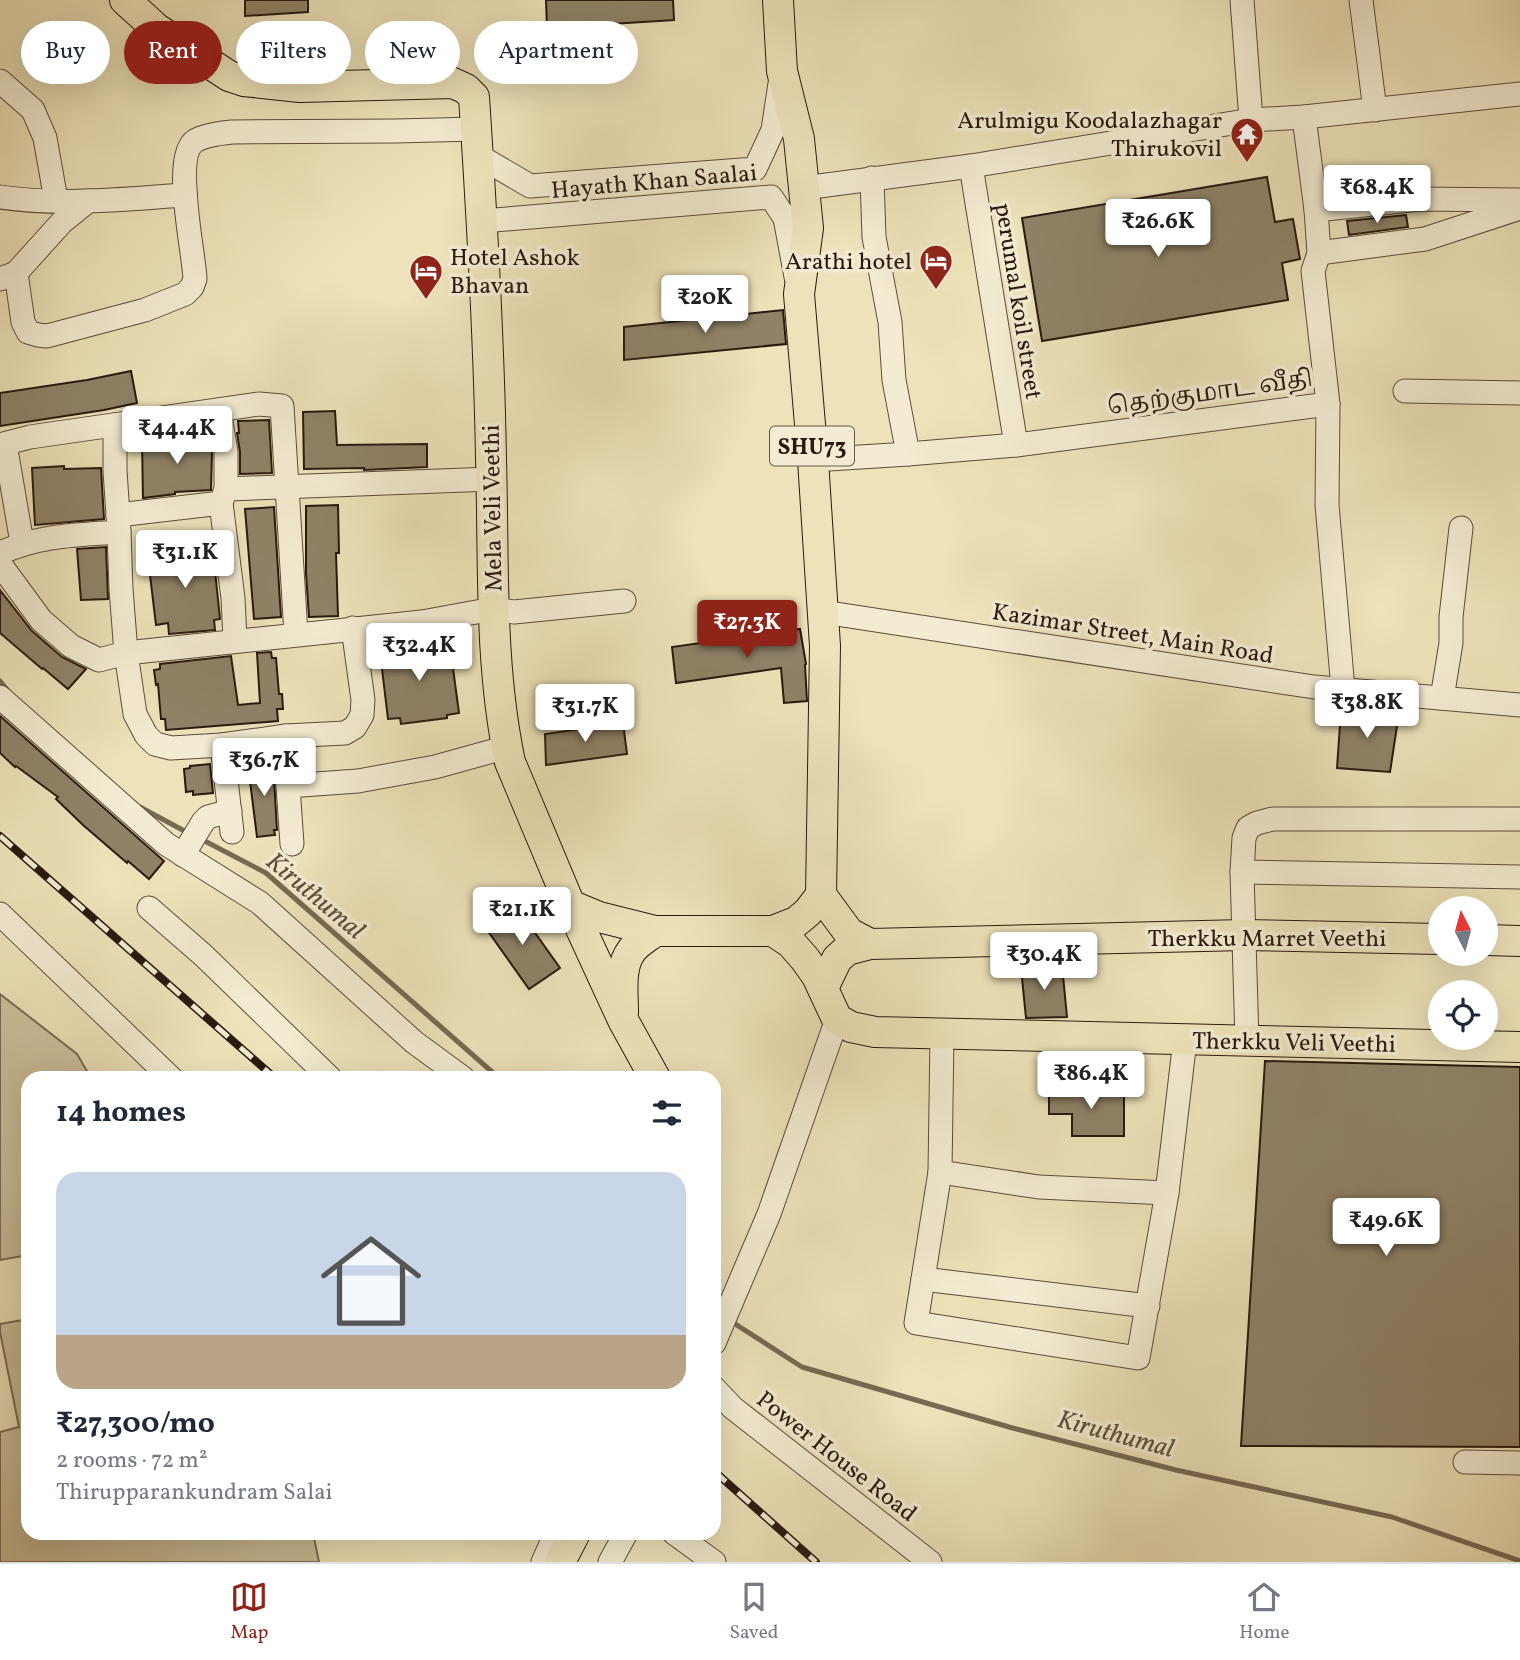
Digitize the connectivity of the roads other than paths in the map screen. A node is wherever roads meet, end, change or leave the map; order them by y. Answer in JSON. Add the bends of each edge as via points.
{"nodes":[{"id":1,"x":125,"y":0,"type":"edge"},
{"id":2,"x":778,"y":0,"type":"edge"},
{"id":3,"x":1242,"y":0,"type":"edge"},
{"id":4,"x":1361,"y":0,"type":"edge"},
{"id":5,"x":782,"y":71,"type":"junction"},
{"id":6,"x":0,"y":81,"type":"edge"},
{"id":7,"x":1520,"y":94,"type":"edge"},
{"id":8,"x":1375,"y":110,"type":"junction"},
{"id":9,"x":1304,"y":117,"type":"junction"},
{"id":10,"x":1251,"y":120,"type":"junction"},
{"id":11,"x":477,"y":142,"type":"junction"},
{"id":12,"x":971,"y":166,"type":"junction"},
{"id":13,"x":872,"y":178,"type":"junction"},
{"id":14,"x":804,"y":188,"type":"junction"},
{"id":15,"x":185,"y":195,"type":"junction"},
{"id":16,"x":0,"y":198,"type":"edge"},
{"id":17,"x":57,"y":200,"type":"junction"},
{"id":18,"x":1520,"y":200,"type":"edge"},
{"id":19,"x":88,"y":201,"type":"junction"},
{"id":20,"x":1520,"y":208,"type":"edge"},
{"id":21,"x":1316,"y":210,"type":"junction"},
{"id":22,"x":482,"y":221,"type":"junction"},
{"id":23,"x":1318,"y":253,"type":"junction"},
{"id":24,"x":8,"y":276,"type":"edge"},
{"id":25,"x":799,"y":293,"type":"junction"},
{"id":26,"x":1405,"y":391,"type":"dead end"},
{"id":27,"x":1520,"y":393,"type":"edge"},
{"id":28,"x":1328,"y":404,"type":"junction"},
{"id":29,"x":219,"y":410,"type":"junction"},
{"id":30,"x":115,"y":425,"type":"junction"},
{"id":31,"x":2,"y":445,"type":"edge"},
{"id":32,"x":1016,"y":445,"type":"junction"},
{"id":33,"x":908,"y":454,"type":"junction"},
{"id":34,"x":813,"y":460,"type":"junction"},
{"id":35,"x":492,"y":479,"type":"junction"},
{"id":36,"x":286,"y":487,"type":"junction"},
{"id":37,"x":224,"y":496,"type":"junction"},
{"id":38,"x":119,"y":523,"type":"junction"},
{"id":39,"x":1461,"y":528,"type":"dead end"},
{"id":40,"x":22,"y":543,"type":"junction"},
{"id":41,"x":0,"y":553,"type":"edge"},
{"id":42,"x":0,"y":564,"type":"edge"},
{"id":43,"x":624,"y":601,"type":"dead end"},
{"id":44,"x":494,"y":609,"type":"junction"},
{"id":45,"x":823,"y":612,"type":"junction"},
{"id":46,"x":353,"y":628,"type":"junction"},
{"id":47,"x":296,"y":634,"type":"junction"},
{"id":48,"x":235,"y":640,"type":"junction"},
{"id":49,"x":126,"y":653,"type":"junction"},
{"id":50,"x":1343,"y":689,"type":"junction"},
{"id":51,"x":0,"y":697,"type":"edge"},
{"id":52,"x":1442,"y":698,"type":"junction"},
{"id":53,"x":1520,"y":705,"type":"edge"},
{"id":54,"x":286,"y":737,"type":"junction"},
{"id":55,"x":222,"y":745,"type":"junction"},
{"id":56,"x":507,"y":747,"type":"junction"},
{"id":57,"x":288,"y":786,"type":"junction"},
{"id":58,"x":1520,"y":819,"type":"edge"},
{"id":59,"x":292,"y":844,"type":"dead end"},
{"id":60,"x":183,"y":855,"type":"junction"},
{"id":61,"x":1241,"y":872,"type":"junction"},
{"id":62,"x":1520,"y":877,"type":"edge"},
{"id":63,"x":821,"y":895,"type":"junction"},
{"id":64,"x":570,"y":905,"type":"junction"},
{"id":65,"x":149,"y":908,"type":"dead end"},
{"id":66,"x":0,"y":914,"type":"edge"},
{"id":67,"x":655,"y":931,"type":"junction"},
{"id":68,"x":773,"y":931,"type":"junction"},
{"id":69,"x":1244,"y":935,"type":"junction"},
{"id":70,"x":1428,"y":939,"type":"edge"},
{"id":71,"x":1498,"y":940,"type":"edge"},
{"id":72,"x":1520,"y":941,"type":"edge"},
{"id":73,"x":870,"y":944,"type":"junction"},
{"id":74,"x":823,"y":988,"type":"junction"},
{"id":75,"x":837,"y":1019,"type":"junction"},
{"id":76,"x":623,"y":1020,"type":"junction"},
{"id":77,"x":942,"y":1034,"type":"junction"},
{"id":78,"x":1185,"y":1040,"type":"junction"},
{"id":79,"x":1247,"y":1041,"type":"junction"},
{"id":80,"x":1520,"y":1047,"type":"edge"},
{"id":81,"x":164,"y":1071,"type":"edge"},
{"id":82,"x":323,"y":1071,"type":"edge"},
{"id":83,"x":453,"y":1071,"type":"edge"},
{"id":84,"x":651,"y":1071,"type":"edge"},
{"id":85,"x":940,"y":1172,"type":"junction"},
{"id":86,"x":1167,"y":1193,"type":"junction"},
{"id":87,"x":923,"y":1279,"type":"junction"},
{"id":88,"x":1147,"y":1306,"type":"junction"},
{"id":89,"x":722,"y":1325,"type":"edge"},
{"id":90,"x":721,"y":1395,"type":"edge"},
{"id":91,"x":1465,"y":1462,"type":"dead end"},
{"id":92,"x":1520,"y":1463,"type":"edge"},
{"id":93,"x":553,"y":1540,"type":"edge"},
{"id":94,"x":571,"y":1540,"type":"edge"},
{"id":95,"x":622,"y":1540,"type":"edge"},
{"id":96,"x":684,"y":1540,"type":"edge"},
{"id":97,"x":543,"y":1562,"type":"edge"},
{"id":98,"x":559,"y":1562,"type":"edge"},
{"id":99,"x":610,"y":1562,"type":"edge"},
{"id":100,"x":714,"y":1562,"type":"edge"},
{"id":101,"x":930,"y":1562,"type":"edge"}],
"edges":[{"from":1,"to":11,"type":"main road","name":"Mela Veli Veethi","via":[[157,29],[244,81],[300,87],[453,83],[474,97]]},
{"from":2,"to":5,"type":"main road","number":"SHU73"},
{"from":3,"to":10,"type":"street"},
{"from":4,"to":8,"type":"street"},
{"from":5,"to":11,"type":"street","name":"Hayath Khan Saalai","via":[[773,130],[755,169],[530,186]]},
{"from":5,"to":14,"type":"main road","number":"SHU73","via":[[799,139]]},
{"from":6,"to":17,"type":"street","via":[[33,110],[45,138]]},
{"from":7,"to":8,"type":"street"},
{"from":8,"to":9,"type":"street"},
{"from":9,"to":10,"type":"street"},
{"from":9,"to":21,"type":"street","name":"தெற்குமாட வீதி"},
{"from":10,"to":12,"type":"street"},
{"from":11,"to":15,"type":"street","via":[[396,131],[216,134],[195,141],[187,151]]},
{"from":11,"to":22,"type":"main road","name":"Mela Veli Veethi"},
{"from":12,"to":13,"type":"street"},
{"from":12,"to":32,"type":"street","name":"perumal koil street"},
{"from":13,"to":14,"type":"street"},
{"from":13,"to":33,"type":"street","via":[[874,237]]},
{"from":14,"to":25,"type":"main road","number":"SHU73","via":[[808,228]]},
{"from":15,"to":19,"type":"street"},
{"from":15,"to":24,"type":"street","via":[[195,279],[186,294],[47,336],[27,332]]},
{"from":16,"to":17,"type":"street"},
{"from":17,"to":19,"type":"street"},
{"from":18,"to":21,"type":"street","via":[[1420,199]]},
{"from":19,"to":24,"type":"street"},
{"from":20,"to":23,"type":"street","via":[[1425,239]]},
{"from":21,"to":23,"type":"street","name":"தெற்குமாட வீதி"},
{"from":22,"to":25,"type":"street","name":"Hayath Khan Saalai","via":[[771,197],[785,218]]},
{"from":22,"to":35,"type":"main road","name":"Mela Veli Veethi"},
{"from":23,"to":28,"type":"street","name":"தெற்குமாட வீதி","via":[[1313,271]]},
{"from":25,"to":34,"type":"main road","number":"SHU73"},
{"from":26,"to":27,"type":"street"},
{"from":28,"to":32,"type":"street","name":"தெற்குமாட வீதி"},
{"from":28,"to":50,"type":"street","via":[[1327,505]]},
{"from":29,"to":30,"type":"street"},
{"from":29,"to":36,"type":"street","via":[[282,406]]},
{"from":29,"to":37,"type":"street","via":[[226,452]]},
{"from":30,"to":31,"type":"street"},
{"from":30,"to":38,"type":"street"},
{"from":31,"to":40,"type":"street"},
{"from":32,"to":33,"type":"street","name":"தெற்குமாட வீதி"},
{"from":33,"to":34,"type":"street","name":"தெற்குமாட வீதி"},
{"from":34,"to":45,"type":"main road","number":"SHU73"},
{"from":35,"to":36,"type":"street"},
{"from":35,"to":44,"type":"main road","name":"Mela Veli Veethi"},
{"from":36,"to":37,"type":"street"},
{"from":36,"to":47,"type":"street"},
{"from":37,"to":38,"type":"street"},
{"from":37,"to":48,"type":"street"},
{"from":38,"to":40,"type":"street"},
{"from":38,"to":49,"type":"street"},
{"from":39,"to":52,"type":"street"},
{"from":40,"to":41,"type":"street"},
{"from":42,"to":49,"type":"street","via":[[41,620],[71,646],[99,660]]},
{"from":43,"to":44,"type":"street","via":[[514,612]]},
{"from":44,"to":46,"type":"street"},
{"from":44,"to":56,"type":"main road","name":"Mela Veli Veethi","via":[[498,692]]},
{"from":45,"to":50,"type":"street","name":"Kazimar Street, Main Road"},
{"from":45,"to":63,"type":"main road","number":"SHU73"},
{"from":46,"to":47,"type":"street"},
{"from":46,"to":54,"type":"street","via":[[363,700],[355,727],[345,733]]},
{"from":47,"to":48,"type":"street"},
{"from":48,"to":49,"type":"street"},
{"from":49,"to":55,"type":"street","via":[[135,714],[145,735],[155,744],[171,748]]},
{"from":50,"to":52,"type":"street","name":"Kazimar Street, Main Road"},
{"from":51,"to":60,"type":"street"},
{"from":52,"to":53,"type":"street","name":"Kazimar Street, Main Road"},
{"from":54,"to":55,"type":"street"},
{"from":54,"to":57,"type":"street"},
{"from":55,"to":60,"type":"street","via":[[231,822],[208,817]]},
{"from":56,"to":57,"type":"street","via":[[371,779]]},
{"from":56,"to":64,"type":"main road","name":"Mela Veli Veethi"},
{"from":57,"to":59,"type":"street"},
{"from":58,"to":61,"type":"street","via":[[1272,819],[1248,828]]},
{"from":60,"to":83,"type":"street","via":[[260,903],[414,1042]]},
{"from":61,"to":62,"type":"street"},
{"from":61,"to":69,"type":"street"},
{"from":63,"to":68,"type":"main road","via":[[796,922]]},
{"from":63,"to":73,"type":"main road","via":[[849,933]]},
{"from":64,"to":67,"type":"main road"},
{"from":64,"to":76,"type":"main road","name":"Mela Veli Veethi"},
{"from":65,"to":82,"type":"street"},
{"from":66,"to":81,"type":"street"},
{"from":67,"to":68,"type":"main road"},
{"from":67,"to":76,"type":"main road","via":[[633,947],[624,963]]},
{"from":68,"to":74,"type":"main road","via":[[792,943]]},
{"from":69,"to":70,"type":"main road","name":"Therkku Marret Veethi"},
{"from":69,"to":73,"type":"main road","name":"Therkku Marret Veethi"},
{"from":69,"to":79,"type":"street"},
{"from":71,"to":72,"type":"main road"},
{"from":73,"to":74,"type":"main road","via":[[847,950],[837,959]]},
{"from":74,"to":75,"type":"main road"},
{"from":75,"to":77,"type":"main road","name":"Therkku Veli Veethi","via":[[875,1032]]},
{"from":75,"to":89,"type":"street","via":[[769,1214]]},
{"from":76,"to":84,"type":"main road","name":"Mela Veli Veethi"},
{"from":77,"to":78,"type":"main road","name":"Therkku Veli Veethi"},
{"from":77,"to":85,"type":"street"},
{"from":78,"to":79,"type":"main road","name":"Therkku Veli Veethi"},
{"from":78,"to":86,"type":"street"},
{"from":79,"to":80,"type":"main road","name":"Therkku Veli Veethi"},
{"from":85,"to":86,"type":"street","via":[[1039,1187]]},
{"from":85,"to":87,"type":"street"},
{"from":86,"to":88,"type":"street"},
{"from":87,"to":88,"type":"street"},
{"from":87,"to":88,"type":"street","via":[[916,1323],[1138,1358]]},
{"from":90,"to":101,"type":"street","name":"Power House Road"},
{"from":91,"to":92,"type":"street"},
{"from":93,"to":97,"type":"street"},
{"from":94,"to":98,"type":"main road"},
{"from":95,"to":99,"type":"street"},
{"from":96,"to":100,"type":"street"}]}
